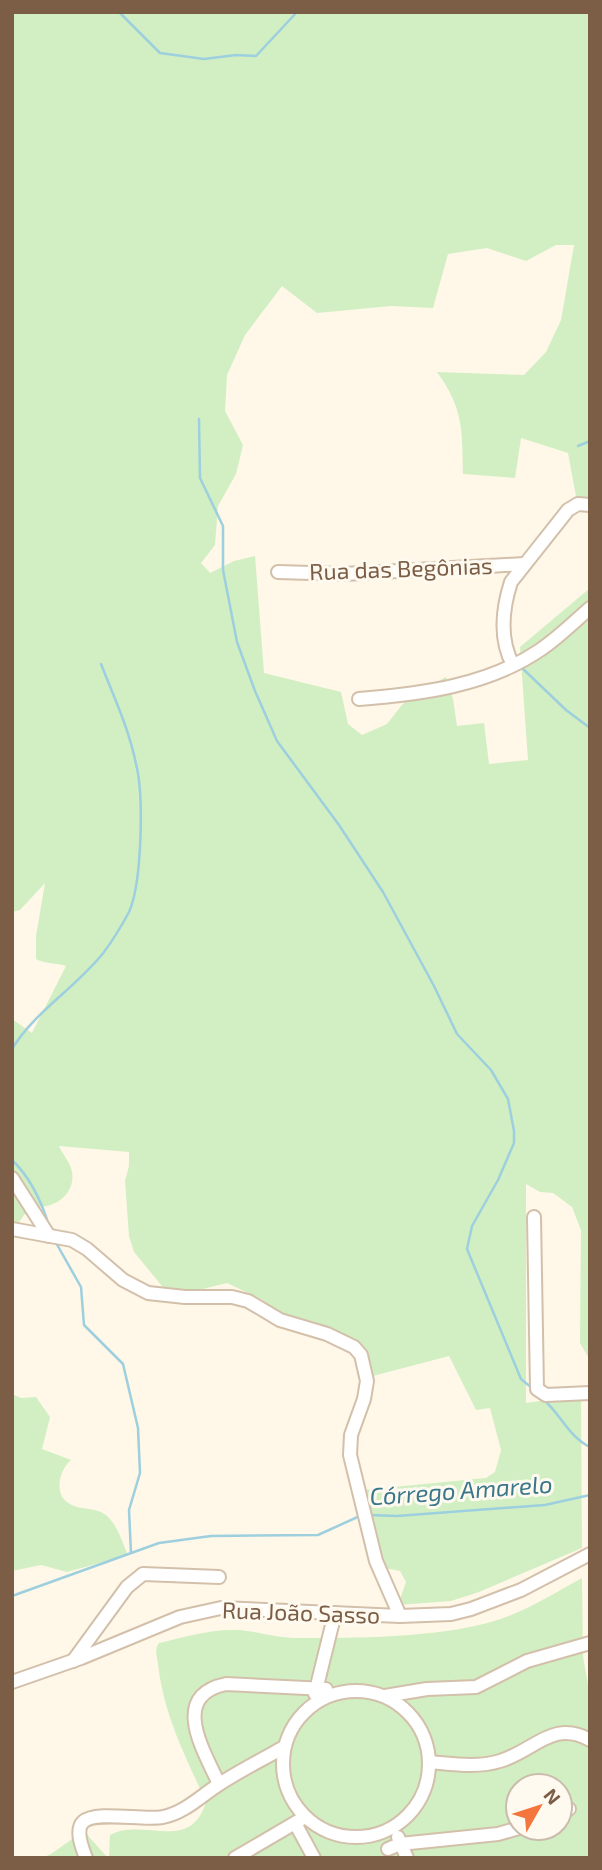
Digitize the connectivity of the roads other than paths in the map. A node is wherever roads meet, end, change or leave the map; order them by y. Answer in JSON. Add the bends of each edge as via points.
{"nodes":[{"id":1,"x":590,"y":505,"type":"edge"},
{"id":2,"x":524,"y":564,"type":"junction"},
{"id":3,"x":278,"y":572,"type":"dead end"},
{"id":4,"x":590,"y":608,"type":"edge"},
{"id":5,"x":513,"y":665,"type":"junction"},
{"id":6,"x":359,"y":699,"type":"dead end"},
{"id":7,"x":12,"y":1178,"type":"edge"},
{"id":8,"x":534,"y":1217,"type":"dead end"},
{"id":9,"x":12,"y":1229,"type":"edge"},
{"id":10,"x":49,"y":1236,"type":"junction"},
{"id":11,"x":590,"y":1393,"type":"edge"},
{"id":12,"x":590,"y":1554,"type":"edge"},
{"id":13,"x":219,"y":1577,"type":"dead end"},
{"id":14,"x":339,"y":1613,"type":"junction"},
{"id":15,"x":400,"y":1616,"type":"junction"},
{"id":16,"x":590,"y":1643,"type":"edge"},
{"id":17,"x":73,"y":1661,"type":"junction"},
{"id":18,"x":12,"y":1682,"type":"edge"},
{"id":19,"x":320,"y":1695,"type":"junction"},
{"id":20,"x":385,"y":1696,"type":"junction"},
{"id":21,"x":590,"y":1740,"type":"edge"},
{"id":22,"x":284,"y":1747,"type":"junction"},
{"id":23,"x":430,"y":1762,"type":"junction"},
{"id":24,"x":219,"y":1784,"type":"junction"},
{"id":25,"x":300,"y":1820,"type":"junction"},
{"id":26,"x":395,"y":1827,"type":"junction"},
{"id":27,"x":504,"y":1832,"type":"edge"},
{"id":28,"x":381,"y":1834,"type":"junction"},
{"id":29,"x":394,"y":1850,"type":"edge"},
{"id":30,"x":86,"y":1858,"type":"edge"},
{"id":31,"x":235,"y":1858,"type":"edge"},
{"id":32,"x":314,"y":1858,"type":"edge"},
{"id":33,"x":407,"y":1858,"type":"edge"}],
"edges":[{"from":1,"to":2,"type":"street","via":[[578,504],[568,510]]},
{"from":2,"to":3,"type":"street","name":"Rua das Begônias","via":[[344,574]]},
{"from":2,"to":5,"type":"street","via":[[511,582],[502,632]]},
{"from":4,"to":5,"type":"street","via":[[542,648]]},
{"from":5,"to":6,"type":"street","via":[[422,694]]},
{"from":7,"to":10,"type":"street"},
{"from":8,"to":11,"type":"street","via":[[537,1389],[546,1395]]},
{"from":9,"to":10,"type":"street"},
{"from":10,"to":15,"type":"street","via":[[72,1240],[123,1280],[148,1293],[248,1301],[280,1321],[354,1347],[367,1371],[364,1399],[349,1445],[376,1561]]},
{"from":12,"to":15,"type":"street","name":"Rua João Sasso","via":[[521,1590],[471,1609]]},
{"from":13,"to":17,"type":"street","via":[[143,1574],[127,1587]]},
{"from":14,"to":15,"type":"street","name":"Rua João Sasso"},
{"from":14,"to":17,"type":"street","name":"Rua João Sasso","via":[[214,1609]]},
{"from":14,"to":19,"type":"street"},
{"from":16,"to":20,"type":"street","via":[[527,1661],[476,1687]]},
{"from":17,"to":18,"type":"street","name":"Rua João Sasso"},
{"from":19,"to":20,"type":"street","via":[[355,1690]]},
{"from":19,"to":22,"type":"street","via":[[300,1715]]},
{"from":19,"to":24,"type":"street","via":[[226,1684],[212,1687],[199,1698],[194,1713],[197,1736]]},
{"from":20,"to":23,"type":"street","via":[[417,1723]]},
{"from":21,"to":23,"type":"street","via":[[569,1732],[501,1761],[469,1765]]},
{"from":22,"to":24,"type":"street"},
{"from":22,"to":25,"type":"street","via":[[283,1772]]},
{"from":23,"to":26,"type":"street","via":[[421,1799]]},
{"from":24,"to":30,"type":"street","via":[[161,1818],[86,1820],[79,1831]]},
{"from":25,"to":28,"type":"street","via":[[341,1836]]},
{"from":25,"to":31,"type":"street"},
{"from":25,"to":32,"type":"street"},
{"from":26,"to":28,"type":"street"},
{"from":26,"to":29,"type":"street"},
{"from":27,"to":29,"type":"street"},
{"from":28,"to":29,"type":"street"},
{"from":29,"to":33,"type":"street"}]}
